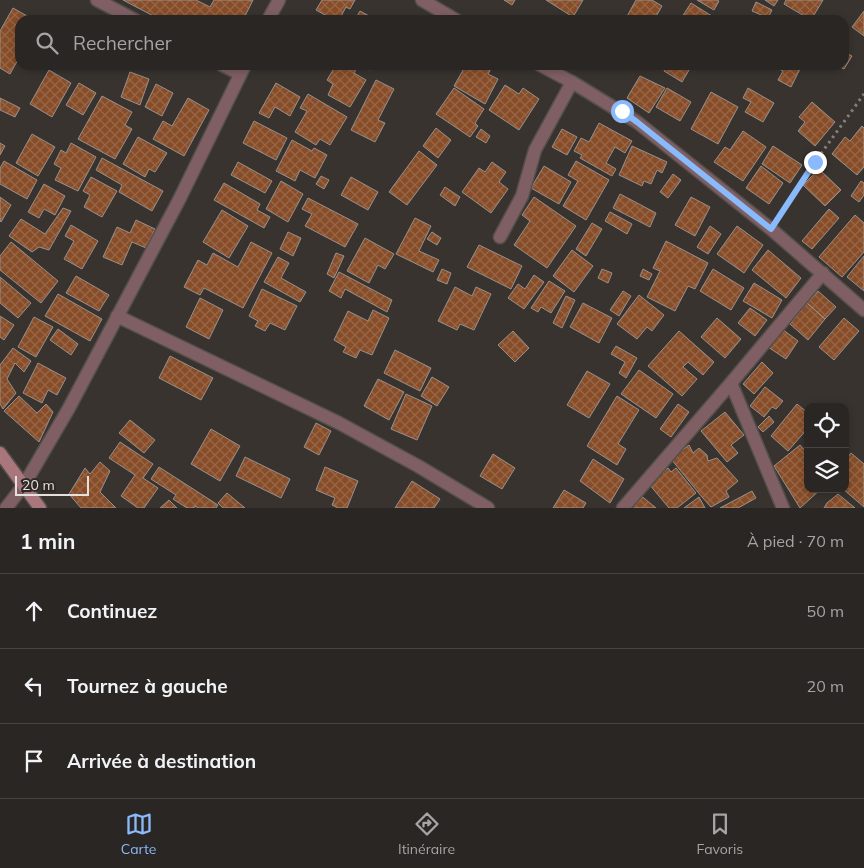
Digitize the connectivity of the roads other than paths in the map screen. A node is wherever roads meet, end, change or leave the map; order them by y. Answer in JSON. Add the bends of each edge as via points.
{"nodes":[{"id":1,"x":97,"y":0,"type":"edge"},
{"id":2,"x":279,"y":0,"type":"edge"},
{"id":3,"x":422,"y":0,"type":"edge"},
{"id":4,"x":126,"y":15,"type":"edge"},
{"id":5,"x":271,"y":15,"type":"edge"},
{"id":6,"x":448,"y":15,"type":"edge"},
{"id":7,"x":243,"y":70,"type":"edge"},
{"id":8,"x":549,"y":70,"type":"edge"},
{"id":9,"x":572,"y":82,"type":"junction"},
{"id":10,"x":500,"y":237,"type":"dead end"},
{"id":11,"x":823,"y":273,"type":"junction"},
{"id":12,"x":864,"y":310,"type":"edge"},
{"id":13,"x":117,"y":316,"type":"junction"},
{"id":14,"x":731,"y":383,"type":"junction"},
{"id":15,"x":0,"y":453,"type":"edge"},
{"id":16,"x":24,"y":485,"type":"junction"},
{"id":17,"x":6,"y":508,"type":"edge"},
{"id":18,"x":40,"y":508,"type":"edge"},
{"id":19,"x":488,"y":508,"type":"edge"},
{"id":20,"x":623,"y":508,"type":"edge"},
{"id":21,"x":783,"y":508,"type":"edge"}],
"edges":[{"from":1,"to":4,"type":"street"},
{"from":2,"to":5,"type":"street"},
{"from":3,"to":6,"type":"street"},
{"from":7,"to":13,"type":"street"},
{"from":8,"to":9,"type":"street"},
{"from":9,"to":10,"type":"street","via":[[535,150],[522,196]]},
{"from":9,"to":11,"type":"street","via":[[637,122]]},
{"from":11,"to":12,"type":"street"},
{"from":11,"to":14,"type":"street"},
{"from":13,"to":16,"type":"street"},
{"from":13,"to":19,"type":"street","via":[[339,423]]},
{"from":14,"to":20,"type":"street"},
{"from":14,"to":21,"type":"street"},
{"from":15,"to":16,"type":"main road"},
{"from":16,"to":17,"type":"street"},
{"from":16,"to":18,"type":"main road"}]}
